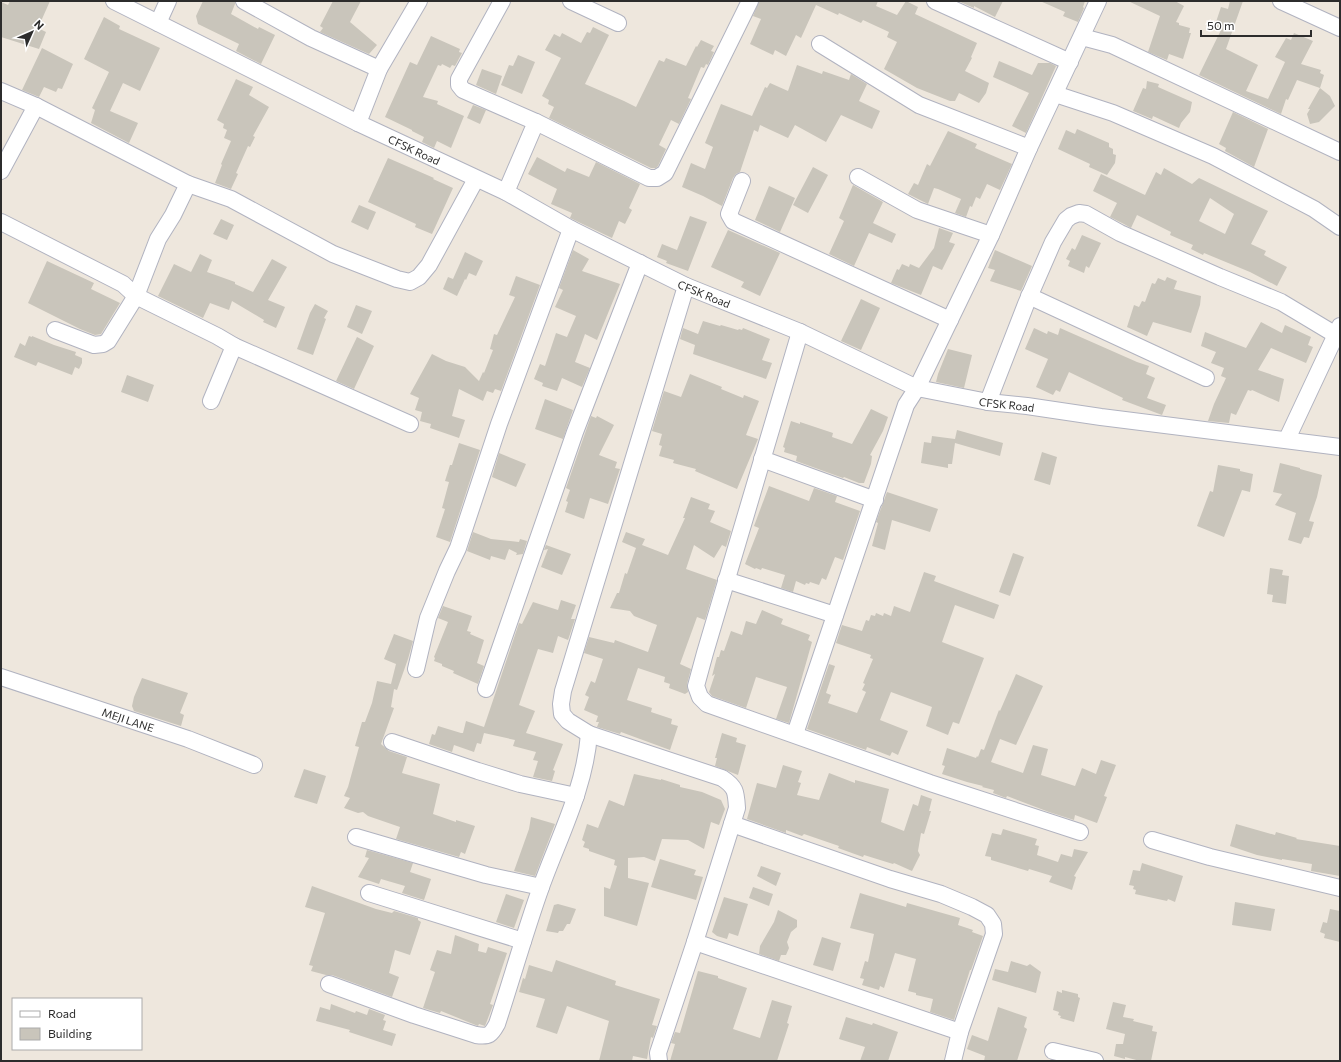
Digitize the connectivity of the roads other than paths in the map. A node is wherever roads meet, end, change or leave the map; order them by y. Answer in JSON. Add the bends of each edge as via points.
{"nodes":[{"id":1,"x":114,"y":1,"type":"edge"},
{"id":2,"x":168,"y":1,"type":"edge"},
{"id":3,"x":244,"y":1,"type":"edge"},
{"id":4,"x":419,"y":1,"type":"edge"},
{"id":5,"x":502,"y":1,"type":"edge"},
{"id":6,"x":572,"y":1,"type":"edge"},
{"id":7,"x":750,"y":1,"type":"edge"},
{"id":8,"x":935,"y":1,"type":"edge"},
{"id":9,"x":1098,"y":1,"type":"edge"},
{"id":10,"x":1281,"y":1,"type":"edge"},
{"id":11,"x":158,"y":23,"type":"junction"},
{"id":12,"x":618,"y":23,"type":"dead end"},
{"id":13,"x":1340,"y":28,"type":"edge"},
{"id":14,"x":1082,"y":37,"type":"junction"},
{"id":15,"x":820,"y":44,"type":"dead end"},
{"id":16,"x":1070,"y":62,"type":"junction"},
{"id":17,"x":379,"y":69,"type":"junction"},
{"id":18,"x":1,"y":91,"type":"edge"},
{"id":19,"x":1055,"y":94,"type":"junction"},
{"id":20,"x":36,"y":106,"type":"junction"},
{"id":21,"x":536,"y":122,"type":"junction"},
{"id":22,"x":358,"y":123,"type":"junction"},
{"id":23,"x":1029,"y":148,"type":"junction"},
{"id":24,"x":1340,"y":152,"type":"edge"},
{"id":25,"x":1,"y":171,"type":"edge"},
{"id":26,"x":858,"y":177,"type":"dead end"},
{"id":27,"x":476,"y":179,"type":"junction"},
{"id":28,"x":742,"y":181,"type":"dead end"},
{"id":29,"x":188,"y":184,"type":"junction"},
{"id":30,"x":506,"y":192,"type":"junction"},
{"id":31,"x":1,"y":222,"type":"edge"},
{"id":32,"x":1340,"y":227,"type":"edge"},
{"id":33,"x":571,"y":229,"type":"junction"},
{"id":34,"x":991,"y":235,"type":"junction"},
{"id":35,"x":640,"y":263,"type":"junction"},
{"id":36,"x":686,"y":286,"type":"junction"},
{"id":37,"x":136,"y":296,"type":"junction"},
{"id":38,"x":1029,"y":296,"type":"junction"},
{"id":39,"x":950,"y":320,"type":"junction"},
{"id":40,"x":55,"y":330,"type":"dead end"},
{"id":41,"x":1338,"y":331,"type":"edge"},
{"id":42,"x":800,"y":332,"type":"junction"},
{"id":43,"x":234,"y":346,"type":"junction"},
{"id":44,"x":1206,"y":378,"type":"dead end"},
{"id":45,"x":917,"y":388,"type":"junction"},
{"id":46,"x":210,"y":401,"type":"dead end"},
{"id":47,"x":988,"y":402,"type":"junction"},
{"id":48,"x":410,"y":424,"type":"dead end"},
{"id":49,"x":1287,"y":439,"type":"junction"},
{"id":50,"x":1340,"y":447,"type":"edge"},
{"id":51,"x":762,"y":459,"type":"junction"},
{"id":52,"x":875,"y":500,"type":"junction"},
{"id":53,"x":726,"y":580,"type":"junction"},
{"id":54,"x":835,"y":615,"type":"junction"},
{"id":55,"x":416,"y":669,"type":"dead end"},
{"id":56,"x":1,"y":677,"type":"edge"},
{"id":57,"x":486,"y":689,"type":"dead end"},
{"id":58,"x":589,"y":734,"type":"junction"},
{"id":59,"x":795,"y":734,"type":"junction"},
{"id":60,"x":392,"y":742,"type":"dead end"},
{"id":61,"x":254,"y":765,"type":"dead end"},
{"id":62,"x":576,"y":796,"type":"junction"},
{"id":63,"x":732,"y":824,"type":"junction"},
{"id":64,"x":1080,"y":832,"type":"dead end"},
{"id":65,"x":356,"y":837,"type":"dead end"},
{"id":66,"x":1152,"y":840,"type":"dead end"},
{"id":67,"x":541,"y":887,"type":"junction"},
{"id":68,"x":1340,"y":888,"type":"edge"},
{"id":69,"x":369,"y":892,"type":"dead end"},
{"id":70,"x":523,"y":942,"type":"junction"},
{"id":71,"x":694,"y":942,"type":"junction"},
{"id":72,"x":329,"y":984,"type":"dead end"},
{"id":73,"x":960,"y":1032,"type":"junction"},
{"id":74,"x":1053,"y":1051,"type":"dead end"},
{"id":75,"x":659,"y":1061,"type":"edge"},
{"id":76,"x":953,"y":1061,"type":"edge"},
{"id":77,"x":1096,"y":1061,"type":"edge"}],
"edges":[{"from":1,"to":11,"type":"street","name":"CFSK Road"},
{"from":2,"to":11,"type":"street"},
{"from":3,"to":17,"type":"street","via":[[311,38]]},
{"from":4,"to":17,"type":"street"},
{"from":5,"to":21,"type":"street","via":[[459,79],[459,85],[463,90]]},
{"from":6,"to":12,"type":"street"},
{"from":7,"to":21,"type":"street","via":[[665,173],[657,178],[649,178]]},
{"from":8,"to":16,"type":"street"},
{"from":9,"to":14,"type":"street"},
{"from":10,"to":13,"type":"street"},
{"from":11,"to":22,"type":"street","name":"CFSK Road"},
{"from":14,"to":16,"type":"street"},
{"from":14,"to":24,"type":"street","via":[[1112,45]]},
{"from":15,"to":23,"type":"street","via":[[919,105]]},
{"from":16,"to":19,"type":"street"},
{"from":17,"to":22,"type":"street"},
{"from":18,"to":20,"type":"street"},
{"from":19,"to":23,"type":"street"},
{"from":19,"to":32,"type":"street","via":[[1113,113],[1213,156],[1314,209]]},
{"from":20,"to":25,"type":"street"},
{"from":20,"to":29,"type":"street"},
{"from":21,"to":30,"type":"street"},
{"from":22,"to":27,"type":"street","name":"CFSK Road"},
{"from":23,"to":34,"type":"street"},
{"from":26,"to":34,"type":"street","via":[[917,210]]},
{"from":27,"to":29,"type":"street","via":[[429,265],[419,277],[410,282],[333,254],[231,200]]},
{"from":27,"to":30,"type":"street","name":"CFSK Road"},
{"from":28,"to":39,"type":"street","via":[[729,214],[733,221]]},
{"from":29,"to":37,"type":"street","via":[[158,238]]},
{"from":30,"to":33,"type":"street","name":"CFSK Road"},
{"from":31,"to":37,"type":"street","via":[[123,284]]},
{"from":33,"to":35,"type":"street","name":"CFSK Road"},
{"from":33,"to":55,"type":"street","via":[[499,424],[458,548],[428,618]]},
{"from":34,"to":39,"type":"street"},
{"from":35,"to":36,"type":"street","name":"CFSK Road"},
{"from":35,"to":57,"type":"street","via":[[576,432]]},
{"from":36,"to":42,"type":"street","name":"CFSK Road"},
{"from":36,"to":58,"type":"street","via":[[563,691],[562,714],[568,721]]},
{"from":37,"to":40,"type":"street","via":[[111,337],[103,344],[94,345]]},
{"from":37,"to":43,"type":"street"},
{"from":38,"to":41,"type":"street","via":[[1053,242],[1066,220],[1079,213],[1281,302]]},
{"from":38,"to":44,"type":"street"},
{"from":38,"to":47,"type":"street"},
{"from":39,"to":45,"type":"street"},
{"from":41,"to":49,"type":"street"},
{"from":42,"to":45,"type":"street","name":"CFSK Road"},
{"from":42,"to":51,"type":"street"},
{"from":43,"to":46,"type":"street"},
{"from":43,"to":48,"type":"street"},
{"from":45,"to":47,"type":"street","name":"CFSK Road"},
{"from":45,"to":52,"type":"street","via":[[906,405]]},
{"from":47,"to":49,"type":"street","name":"CFSK Road"},
{"from":49,"to":50,"type":"street","name":"CFSK Road"},
{"from":51,"to":52,"type":"street"},
{"from":51,"to":53,"type":"street"},
{"from":52,"to":54,"type":"street"},
{"from":53,"to":54,"type":"street"},
{"from":53,"to":59,"type":"street","via":[[696,686],[700,696],[707,704]]},
{"from":54,"to":59,"type":"street"},
{"from":56,"to":61,"type":"street","name":"MEJI LANE","via":[[188,739]]},
{"from":58,"to":62,"type":"street","via":[[588,755]]},
{"from":58,"to":63,"type":"street","via":[[722,778],[730,783],[736,791],[737,808]]},
{"from":59,"to":64,"type":"street","via":[[930,783]]},
{"from":60,"to":62,"type":"street","via":[[520,784]]},
{"from":62,"to":67,"type":"street"},
{"from":63,"to":71,"type":"street"},
{"from":63,"to":73,"type":"street","via":[[941,894],[987,915],[994,924],[994,934]]},
{"from":65,"to":67,"type":"street","via":[[486,875]]},
{"from":66,"to":68,"type":"street","via":[[1210,857]]},
{"from":67,"to":70,"type":"street"},
{"from":69,"to":70,"type":"street"},
{"from":70,"to":72,"type":"street","via":[[497,1024],[493,1032],[485,1036],[414,1015]]},
{"from":71,"to":73,"type":"street"},
{"from":71,"to":75,"type":"street","via":[[658,1053]]},
{"from":73,"to":76,"type":"street"},
{"from":74,"to":77,"type":"street"}]}
